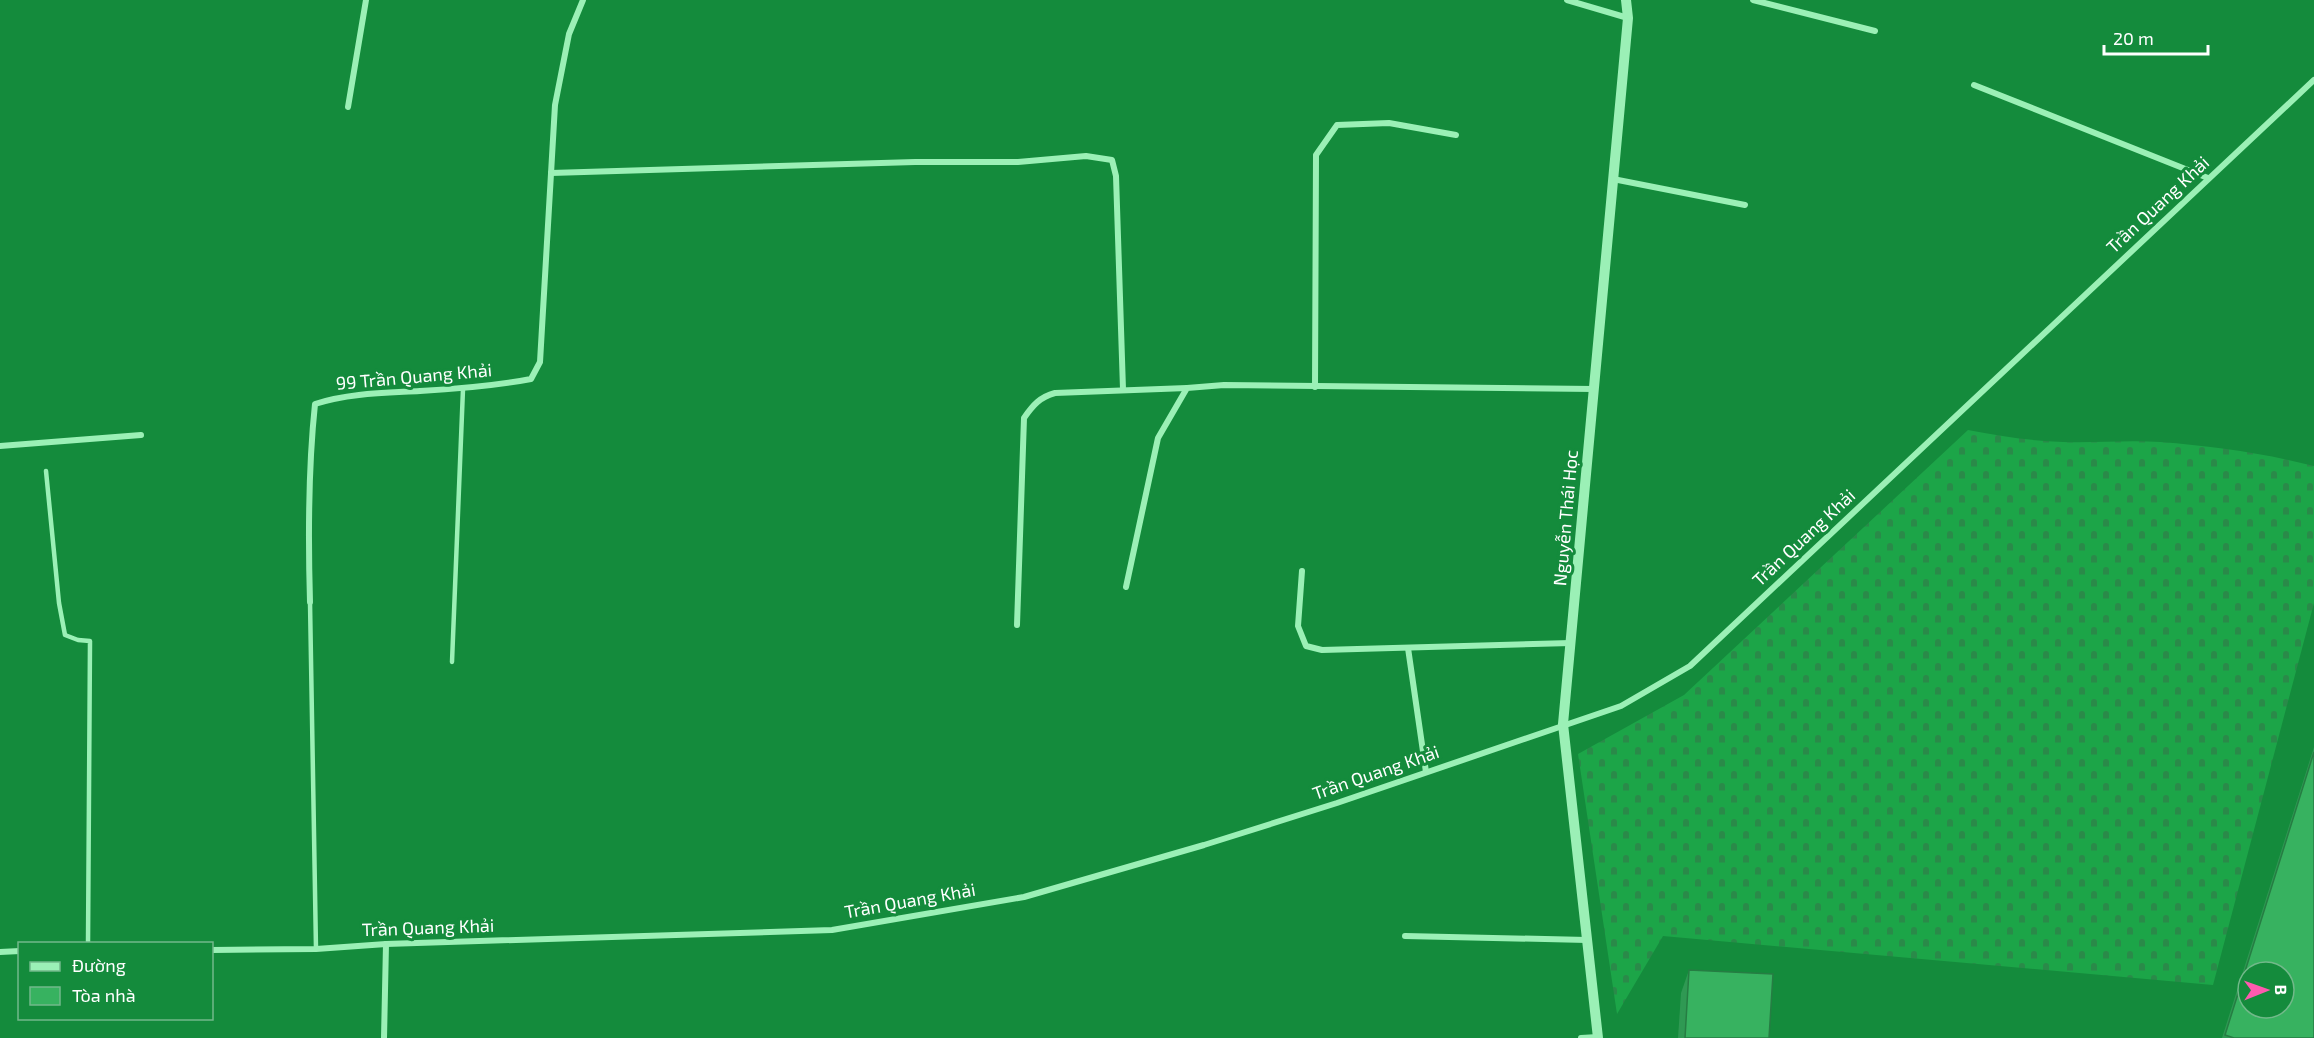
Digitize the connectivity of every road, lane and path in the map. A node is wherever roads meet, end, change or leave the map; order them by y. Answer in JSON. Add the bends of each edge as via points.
{"nodes":[{"id":1,"x":366,"y":0,"type":"edge"},
{"id":2,"x":583,"y":0,"type":"edge"},
{"id":3,"x":1567,"y":0,"type":"edge"},
{"id":4,"x":1626,"y":0,"type":"edge"},
{"id":5,"x":1753,"y":0,"type":"edge"},
{"id":6,"x":1628,"y":18,"type":"junction"},
{"id":7,"x":1875,"y":31,"type":"dead end"},
{"id":8,"x":2314,"y":80,"type":"edge"},
{"id":9,"x":1974,"y":85,"type":"dead end"},
{"id":10,"x":348,"y":107,"type":"dead end"},
{"id":11,"x":1456,"y":135,"type":"dead end"},
{"id":12,"x":551,"y":173,"type":"junction"},
{"id":13,"x":2208,"y":178,"type":"junction"},
{"id":14,"x":1613,"y":179,"type":"junction"},
{"id":15,"x":1745,"y":206,"type":"dead end"},
{"id":16,"x":1315,"y":387,"type":"junction"},
{"id":17,"x":463,"y":388,"type":"junction"},
{"id":18,"x":1186,"y":388,"type":"junction"},
{"id":19,"x":1594,"y":389,"type":"junction"},
{"id":20,"x":1123,"y":390,"type":"junction"},
{"id":21,"x":141,"y":435,"type":"dead end"},
{"id":22,"x":0,"y":446,"type":"edge"},
{"id":23,"x":46,"y":471,"type":"dead end"},
{"id":24,"x":1302,"y":571,"type":"dead end"},
{"id":25,"x":1126,"y":587,"type":"dead end"},
{"id":26,"x":310,"y":602,"type":"joint"},
{"id":27,"x":1017,"y":625,"type":"dead end"},
{"id":28,"x":1571,"y":643,"type":"junction"},
{"id":29,"x":1407,"y":648,"type":"junction"},
{"id":30,"x":452,"y":662,"type":"dead end"},
{"id":31,"x":1563,"y":724,"type":"junction"},
{"id":32,"x":1426,"y":772,"type":"junction"},
{"id":33,"x":1405,"y":936,"type":"dead end"},
{"id":34,"x":1587,"y":940,"type":"junction"},
{"id":35,"x":88,"y":942,"type":"edge"},
{"id":36,"x":386,"y":944,"type":"junction"},
{"id":37,"x":316,"y":949,"type":"junction"},
{"id":38,"x":213,"y":950,"type":"edge"},
{"id":39,"x":18,"y":951,"type":"edge"},
{"id":40,"x":0,"y":952,"type":"edge"},
{"id":41,"x":1598,"y":1037,"type":"edge"},
{"id":42,"x":384,"y":1038,"type":"edge"},
{"id":43,"x":1581,"y":1038,"type":"edge"}],
"edges":[{"from":1,"to":10,"type":"street"},
{"from":2,"to":12,"type":"street","name":"99 Trần Quang Khải","via":[[569,34],[555,105]]},
{"from":3,"to":6,"type":"street"},
{"from":4,"to":6,"type":"street","name":"Nguyễn Thái Học"},
{"from":5,"to":7,"type":"street"},
{"from":6,"to":14,"type":"street","name":"Nguyễn Thái Học"},
{"from":8,"to":13,"type":"street","name":"Trần Quang Khải"},
{"from":9,"to":13,"type":"street"},
{"from":11,"to":16,"type":"street","via":[[1389,123],[1336,125],[1316,155]]},
{"from":12,"to":17,"type":"street","name":"99 Trần Quang Khải","via":[[540,362],[531,379]]},
{"from":12,"to":20,"type":"street","via":[[1018,162],[1086,156],[1112,160],[1116,176]]},
{"from":13,"to":31,"type":"street","name":"Trần Quang Khải","via":[[1690,666],[1621,706]]},
{"from":14,"to":15,"type":"street"},
{"from":14,"to":19,"type":"street","name":"Nguyễn Thái Học"},
{"from":16,"to":18,"type":"street"},
{"from":16,"to":19,"type":"street"},
{"from":17,"to":26,"type":"street","name":"99 Trần Quang Khải","via":[[337,396],[315,404],[309,478]]},
{"from":17,"to":30,"type":"lane"},
{"from":18,"to":20,"type":"street"},
{"from":18,"to":25,"type":"street","via":[[1158,438]]},
{"from":19,"to":28,"type":"street","name":"Nguyễn Thái Học"},
{"from":20,"to":27,"type":"street","via":[[1056,393],[1043,397],[1024,418]]},
{"from":21,"to":22,"type":"street"},
{"from":23,"to":35,"type":"lane","via":[[64,635],[90,641]]},
{"from":24,"to":29,"type":"street","via":[[1298,626],[1306,646],[1322,650]]},
{"from":26,"to":37,"type":"lane","name":"99 Trần Quang Khải"},
{"from":28,"to":29,"type":"street"},
{"from":28,"to":31,"type":"street","name":"Nguyễn Thái Học"},
{"from":29,"to":32,"type":"street"},
{"from":31,"to":32,"type":"street","name":"Trần Quang Khải"},
{"from":31,"to":34,"type":"street","name":"Nguyễn Thái Học"},
{"from":32,"to":36,"type":"street","name":"Trần Quang Khải","via":[[1204,845],[1024,897],[832,930]]},
{"from":33,"to":34,"type":"street"},
{"from":34,"to":41,"type":"street","name":"Nguyễn Thái Học"},
{"from":36,"to":37,"type":"street","name":"Trần Quang Khải"},
{"from":36,"to":42,"type":"street"},
{"from":37,"to":38,"type":"street","name":"Trần Quang Khải"},
{"from":39,"to":40,"type":"street"},
{"from":41,"to":43,"type":"street"}]}
